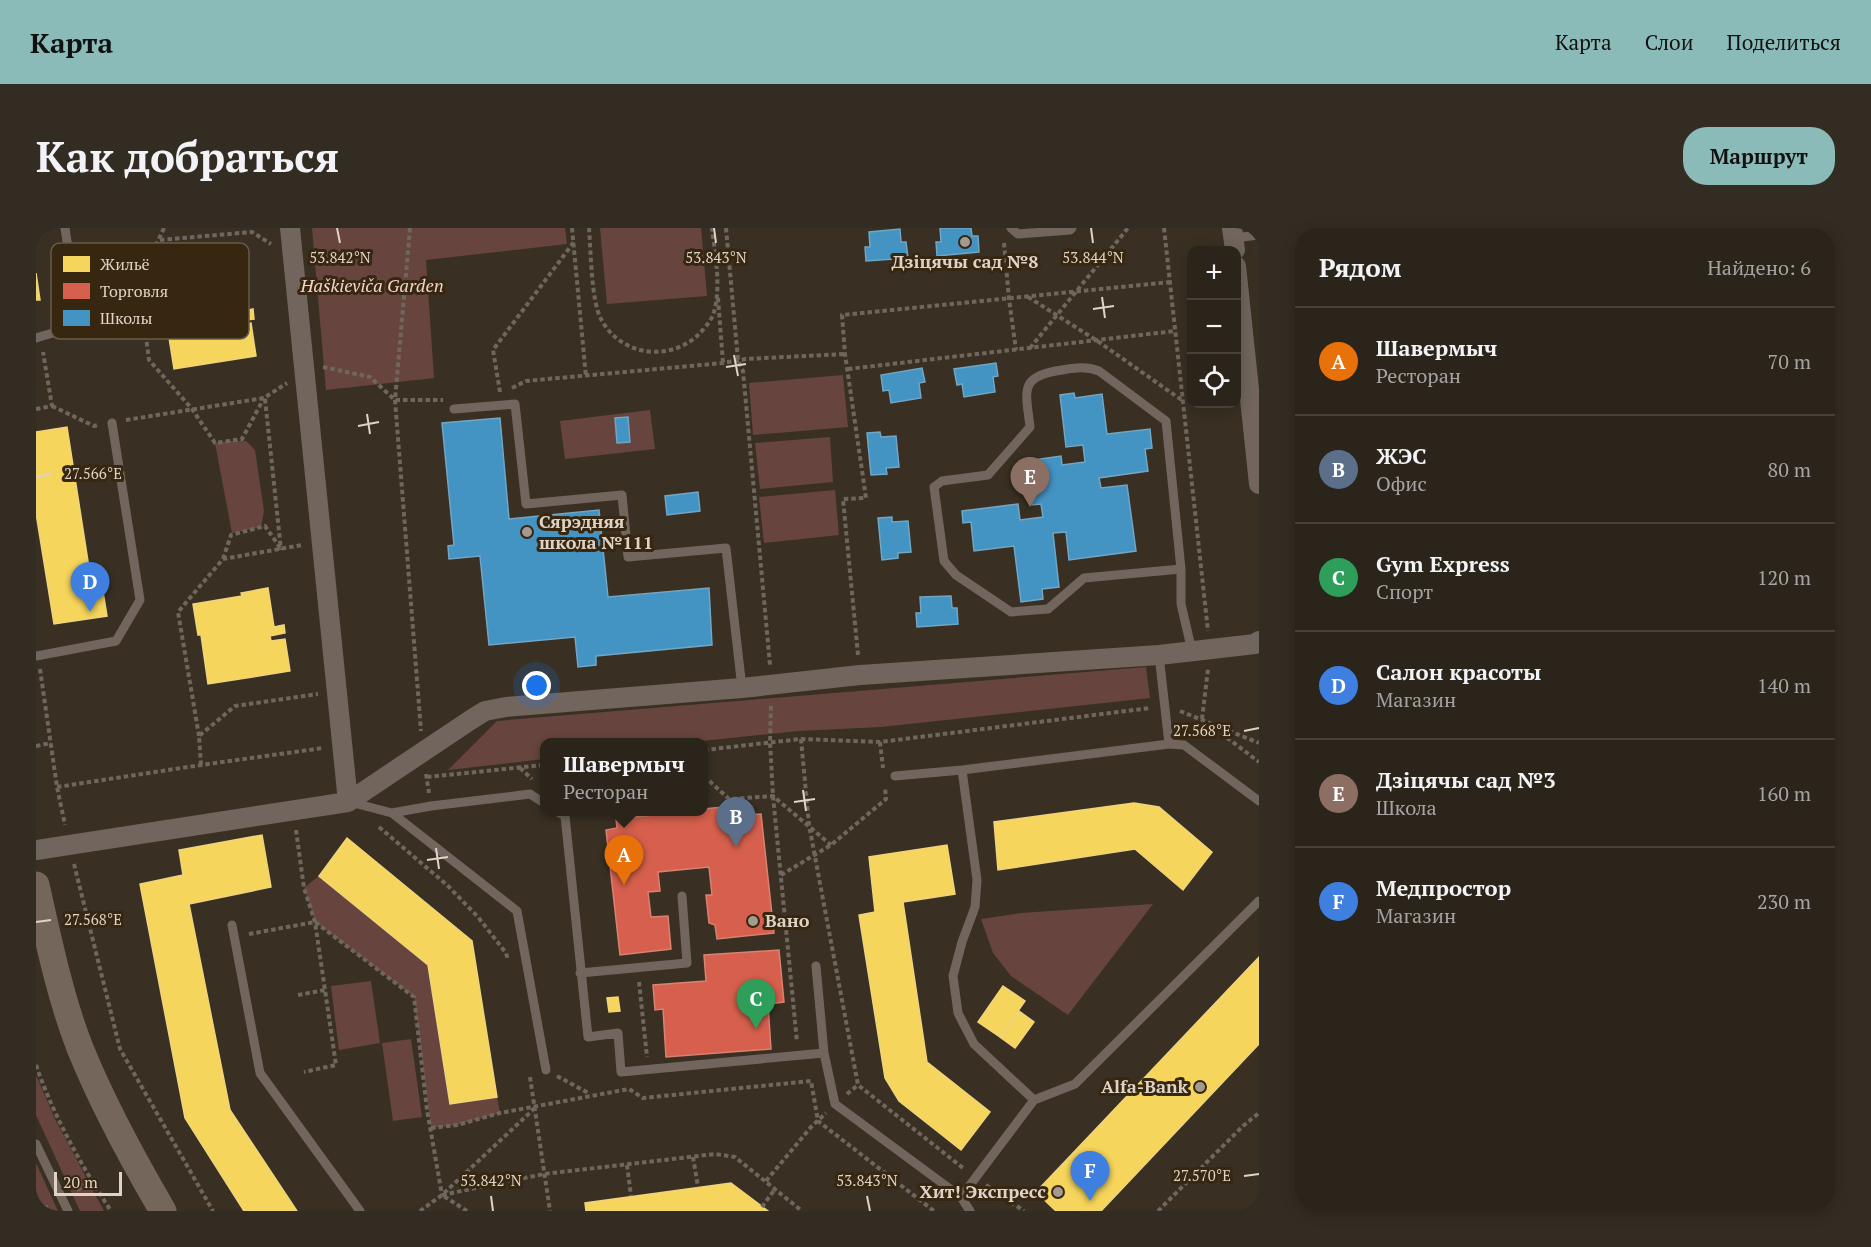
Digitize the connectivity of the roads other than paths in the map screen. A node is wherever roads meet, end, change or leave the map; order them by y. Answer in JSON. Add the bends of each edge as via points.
{"nodes":[{"id":1,"x":65,"y":228,"type":"edge"},
{"id":2,"x":290,"y":228,"type":"edge"},
{"id":3,"x":1011,"y":228,"type":"edge"},
{"id":4,"x":1072,"y":228,"type":"edge"},
{"id":5,"x":1259,"y":235,"type":"edge"},
{"id":6,"x":1234,"y":239,"type":"edge"},
{"id":7,"x":67,"y":243,"type":"edge"},
{"id":8,"x":1240,"y":300,"type":"edge"},
{"id":9,"x":454,"y":409,"type":"dead end"},
{"id":10,"x":112,"y":423,"type":"road end"},
{"id":11,"x":1259,"y":484,"type":"edge"},
{"id":12,"x":1181,"y":569,"type":"junction"},
{"id":13,"x":1259,"y":641,"type":"edge"},
{"id":14,"x":1201,"y":650,"type":"junction"},
{"id":15,"x":1159,"y":655,"type":"junction"},
{"id":16,"x":37,"y":656,"type":"edge"},
{"id":17,"x":742,"y":688,"type":"junction"},
{"id":18,"x":1169,"y":744,"type":"junction"},
{"id":19,"x":962,"y":770,"type":"junction"},
{"id":20,"x":895,"y":776,"type":"dead end"},
{"id":21,"x":540,"y":800,"type":"edge"},
{"id":22,"x":1259,"y":801,"type":"edge"},
{"id":23,"x":348,"y":802,"type":"junction"},
{"id":24,"x":392,"y":813,"type":"junction"},
{"id":25,"x":565,"y":816,"type":"edge"},
{"id":26,"x":36,"y":850,"type":"edge"},
{"id":27,"x":36,"y":885,"type":"edge"},
{"id":28,"x":682,"y":896,"type":"dead end"},
{"id":29,"x":1259,"y":901,"type":"edge"},
{"id":30,"x":232,"y":925,"type":"dead end"},
{"id":31,"x":816,"y":966,"type":"dead end"},
{"id":32,"x":580,"y":973,"type":"junction"},
{"id":33,"x":824,"y":1053,"type":"junction"},
{"id":34,"x":546,"y":1070,"type":"road end"},
{"id":35,"x":1035,"y":1100,"type":"junction"},
{"id":36,"x":36,"y":1144,"type":"edge"},
{"id":37,"x":961,"y":1197,"type":"junction"},
{"id":38,"x":68,"y":1211,"type":"edge"},
{"id":39,"x":163,"y":1211,"type":"edge"},
{"id":40,"x":360,"y":1211,"type":"edge"},
{"id":41,"x":970,"y":1211,"type":"edge"}],
"edges":[{"from":1,"to":7,"type":"lane"},
{"from":2,"to":23,"type":"street"},
{"from":3,"to":4,"type":"lane","via":[[1018,234]]},
{"from":5,"to":6,"type":"lane"},
{"from":8,"to":11,"type":"street"},
{"from":9,"to":17,"type":"lane","via":[[515,404],[526,504],[622,495],[628,557],[726,548]]},
{"from":10,"to":16,"type":"lane","via":[[140,600],[116,640]]},
{"from":12,"to":12,"type":"lane","via":[[1166,421],[1088,367],[1036,376],[1026,392],[1030,427],[988,475],[942,481],[934,487],[944,561],[956,575],[1011,612],[1048,609],[1084,578]]},
{"from":12,"to":14,"type":"lane","via":[[1181,604]]},
{"from":13,"to":14,"type":"street"},
{"from":14,"to":15,"type":"street"},
{"from":15,"to":17,"type":"street","via":[[860,675]]},
{"from":15,"to":18,"type":"lane"},
{"from":17,"to":23,"type":"street","via":[[485,711]]},
{"from":18,"to":19,"type":"lane"},
{"from":18,"to":22,"type":"lane","via":[[1184,745]]},
{"from":19,"to":20,"type":"lane"},
{"from":19,"to":35,"type":"lane","via":[[977,880],[975,907],[953,976],[958,1013],[974,1044]]},
{"from":21,"to":24,"type":"lane","via":[[530,794]]},
{"from":23,"to":24,"type":"lane"},
{"from":23,"to":26,"type":"street"},
{"from":24,"to":34,"type":"lane","via":[[517,911]]},
{"from":25,"to":32,"type":"lane"},
{"from":27,"to":39,"type":"street","via":[[80,1047],[119,1136]]},
{"from":28,"to":32,"type":"lane","via":[[687,963]]},
{"from":29,"to":35,"type":"lane","via":[[1074,1084]]},
{"from":30,"to":40,"type":"lane","via":[[260,1073]]},
{"from":31,"to":33,"type":"lane"},
{"from":32,"to":33,"type":"lane","via":[[588,1037],[618,1033],[621,1072]]},
{"from":33,"to":37,"type":"lane","via":[[835,1104]]},
{"from":35,"to":37,"type":"lane"},
{"from":36,"to":38,"type":"lane"},
{"from":37,"to":41,"type":"lane"}]}
